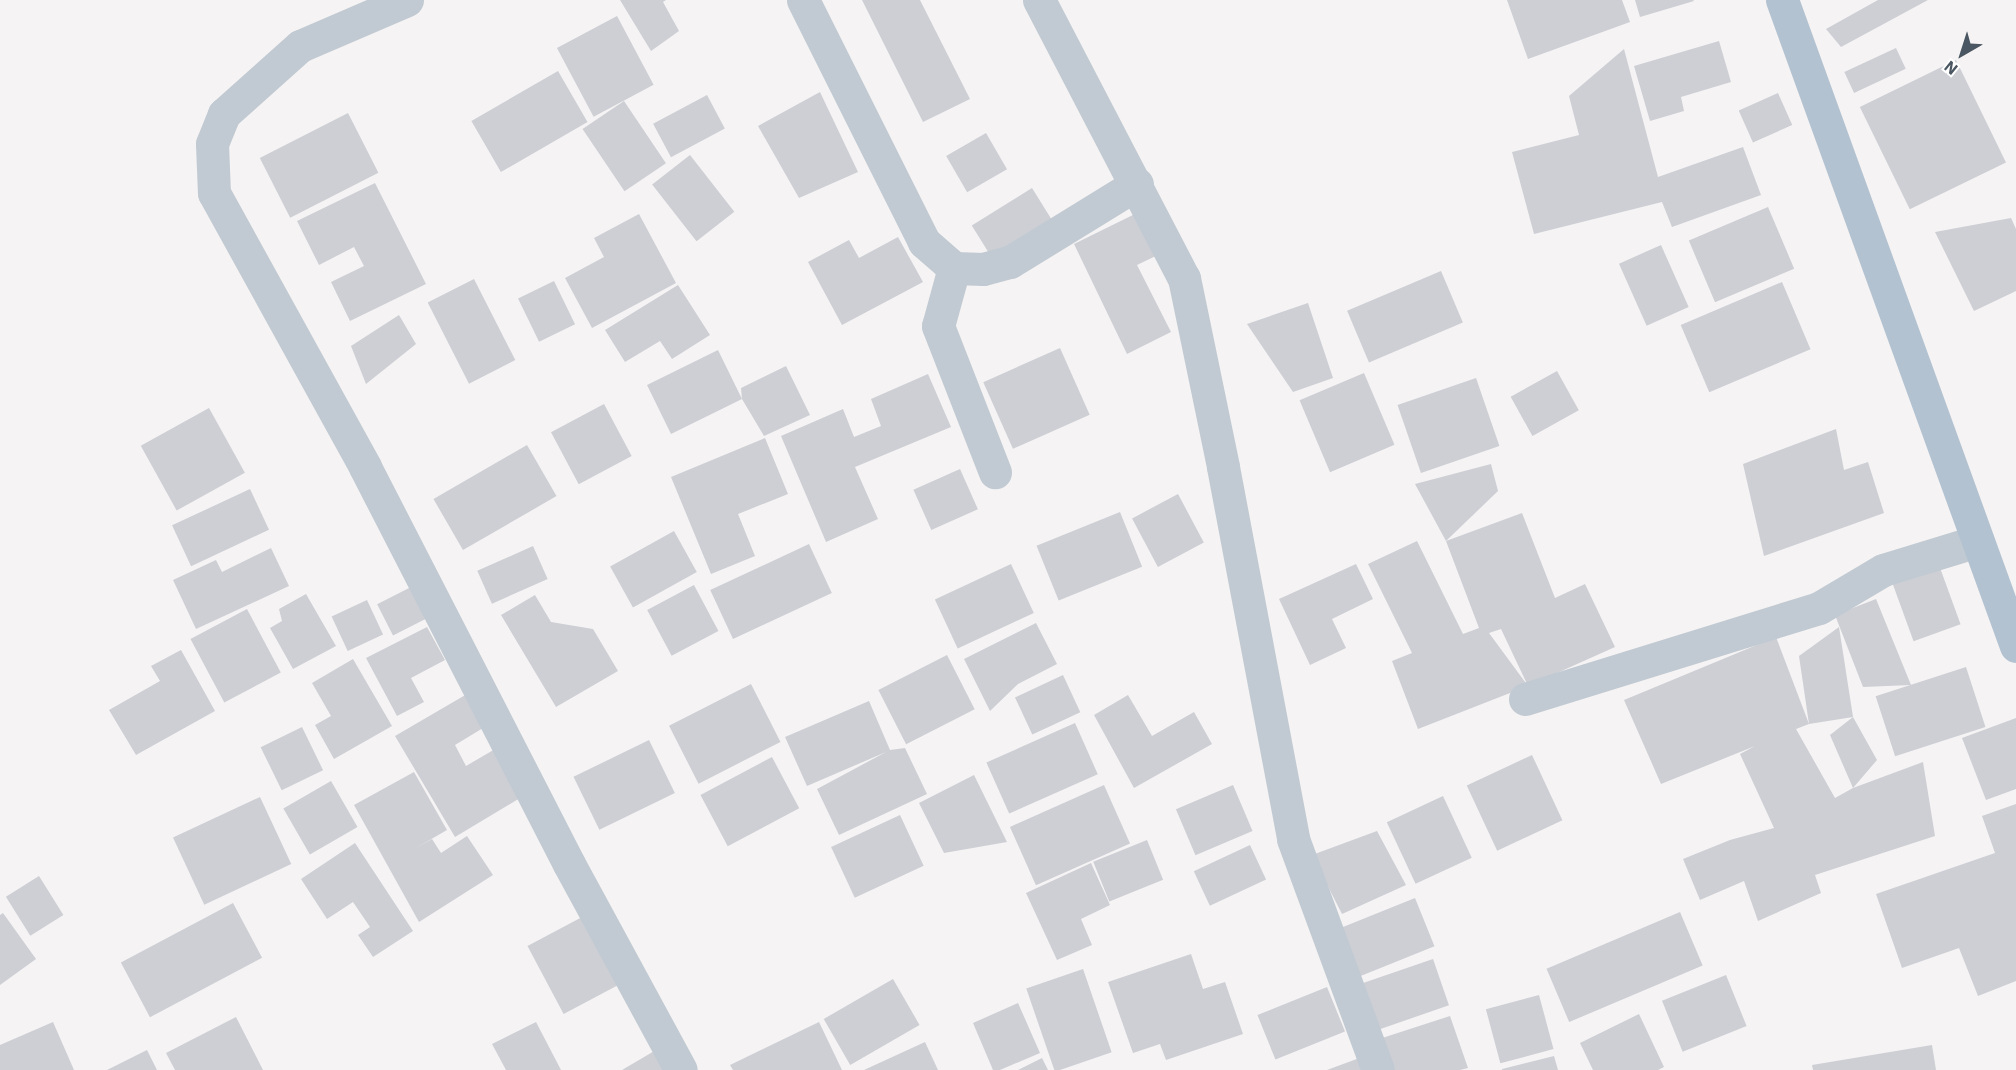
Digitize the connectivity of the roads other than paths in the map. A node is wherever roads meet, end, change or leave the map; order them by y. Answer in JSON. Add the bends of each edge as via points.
{"nodes":[{"id":1,"x":406,"y":0,"type":"edge"},
{"id":2,"x":803,"y":0,"type":"edge"},
{"id":3,"x":1039,"y":0,"type":"edge"},
{"id":4,"x":1782,"y":0,"type":"edge"},
{"id":5,"x":1137,"y":184,"type":"junction"},
{"id":6,"x":954,"y":268,"type":"junction"},
{"id":7,"x":995,"y":472,"type":"dead end"},
{"id":8,"x":1978,"y":541,"type":"junction"},
{"id":9,"x":2016,"y":646,"type":"edge"},
{"id":10,"x":1525,"y":699,"type":"dead end"},
{"id":11,"x":681,"y":1070,"type":"edge"},
{"id":12,"x":1378,"y":1070,"type":"edge"}],
"edges":[{"from":1,"to":11,"type":"street","via":[[300,46],[224,114],[212,144],[214,193],[365,466]]},
{"from":2,"to":6,"type":"street","via":[[924,242]]},
{"from":3,"to":5,"type":"street"},
{"from":4,"to":8,"type":"main road"},
{"from":5,"to":6,"type":"street","via":[[1010,262],[983,269]]},
{"from":5,"to":12,"type":"street","via":[[1184,278],[1293,839]]},
{"from":6,"to":7,"type":"street","via":[[938,326]]},
{"from":8,"to":9,"type":"main road"},
{"from":8,"to":10,"type":"street","via":[[1883,570],[1819,608]]}]}
